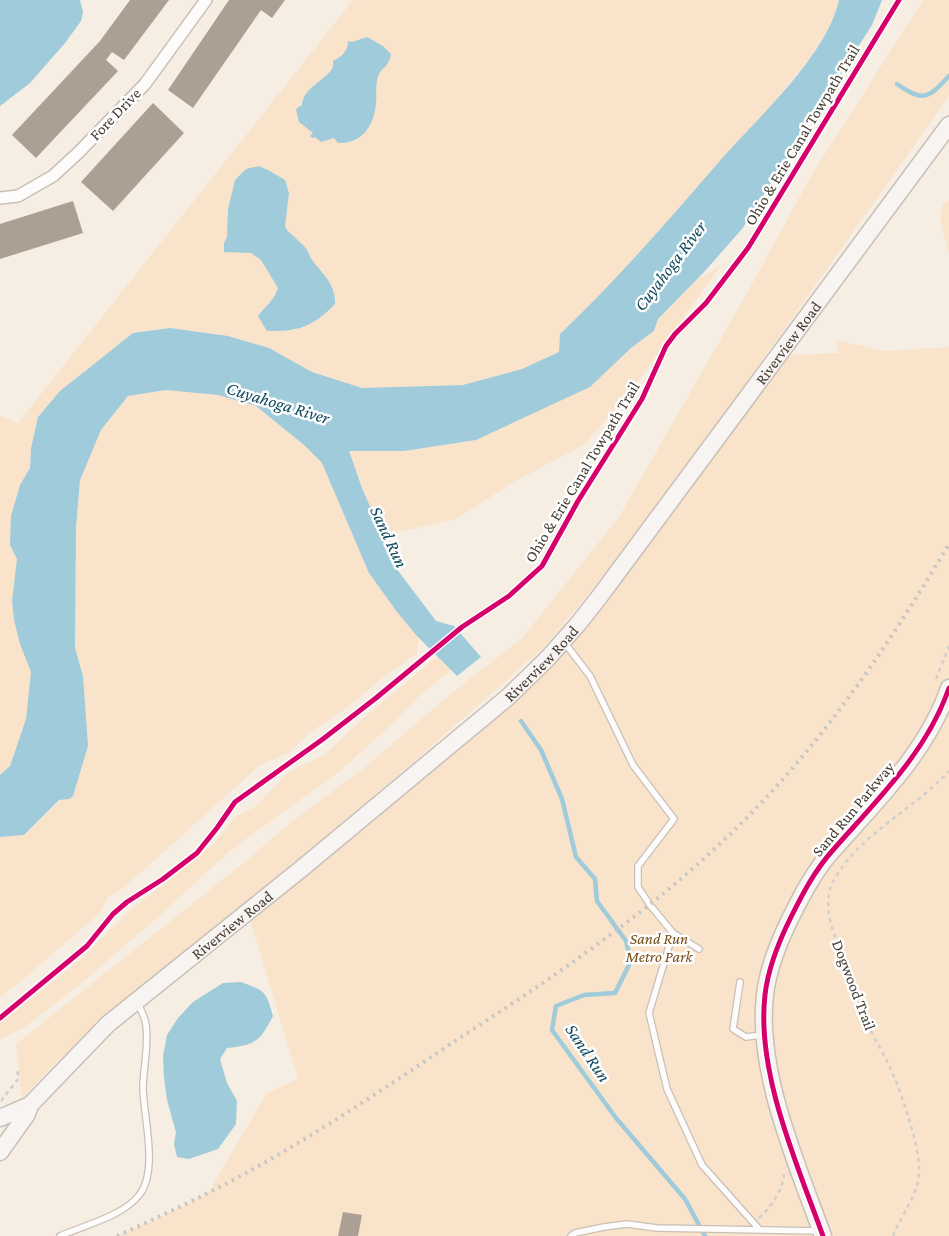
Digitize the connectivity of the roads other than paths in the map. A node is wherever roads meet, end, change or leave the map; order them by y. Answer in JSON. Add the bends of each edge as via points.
{"nodes":[{"id":1,"x":206,"y":0,"type":"edge"},
{"id":2,"x":949,"y":125,"type":"edge"},
{"id":3,"x":0,"y":198,"type":"edge"},
{"id":4,"x":563,"y":641,"type":"junction"},
{"id":5,"x":942,"y":687,"type":"edge"},
{"id":6,"x":673,"y":933,"type":"junction"},
{"id":7,"x":699,"y":949,"type":"dead end"},
{"id":8,"x":740,"y":982,"type":"dead end"},
{"id":9,"x":137,"y":1002,"type":"junction"},
{"id":10,"x":764,"y":1035,"type":"junction"},
{"id":11,"x":30,"y":1105,"type":"junction"},
{"id":12,"x":0,"y":1118,"type":"edge"},
{"id":13,"x":0,"y":1152,"type":"edge"},
{"id":14,"x":759,"y":1229,"type":"junction"},
{"id":15,"x":822,"y":1233,"type":"edge"},
{"id":16,"x":60,"y":1236,"type":"edge"},
{"id":17,"x":571,"y":1236,"type":"edge"}],
"edges":[{"from":1,"to":3,"type":"street","name":"Fore Drive","via":[[145,84],[78,153],[53,176],[18,196]]},
{"from":2,"to":4,"type":"main road","name":"Riverview Road","via":[[600,596]]},
{"from":4,"to":6,"type":"lane","via":[[590,676],[633,765],[674,819],[638,866],[638,887]]},
{"from":4,"to":9,"type":"main road","name":"Riverview Road","via":[[508,697]]},
{"from":5,"to":10,"type":"main road","name":"Sand Run Parkway","via":[[922,744],[875,804],[832,851],[804,891],[783,933],[769,975]]},
{"from":6,"to":7,"type":"lane"},
{"from":6,"to":14,"type":"lane","via":[[649,1013],[666,1088],[702,1165]]},
{"from":8,"to":10,"type":"lane","via":[[733,1029],[746,1037]]},
{"from":9,"to":11,"type":"main road","name":"Riverview Road","via":[[108,1024]]},
{"from":9,"to":16,"type":"lane","via":[[146,1030],[143,1090],[148,1165],[145,1186],[137,1198],[122,1210]]},
{"from":10,"to":15,"type":"main road","name":"Sand Run Parkway","via":[[776,1098]]},
{"from":11,"to":12,"type":"main road","name":"Riverview Road"},
{"from":11,"to":13,"type":"main road","name":"Riverview Road"},
{"from":14,"to":15,"type":"lane"},
{"from":14,"to":17,"type":"lane","via":[[657,1228],[626,1224]]}]}
